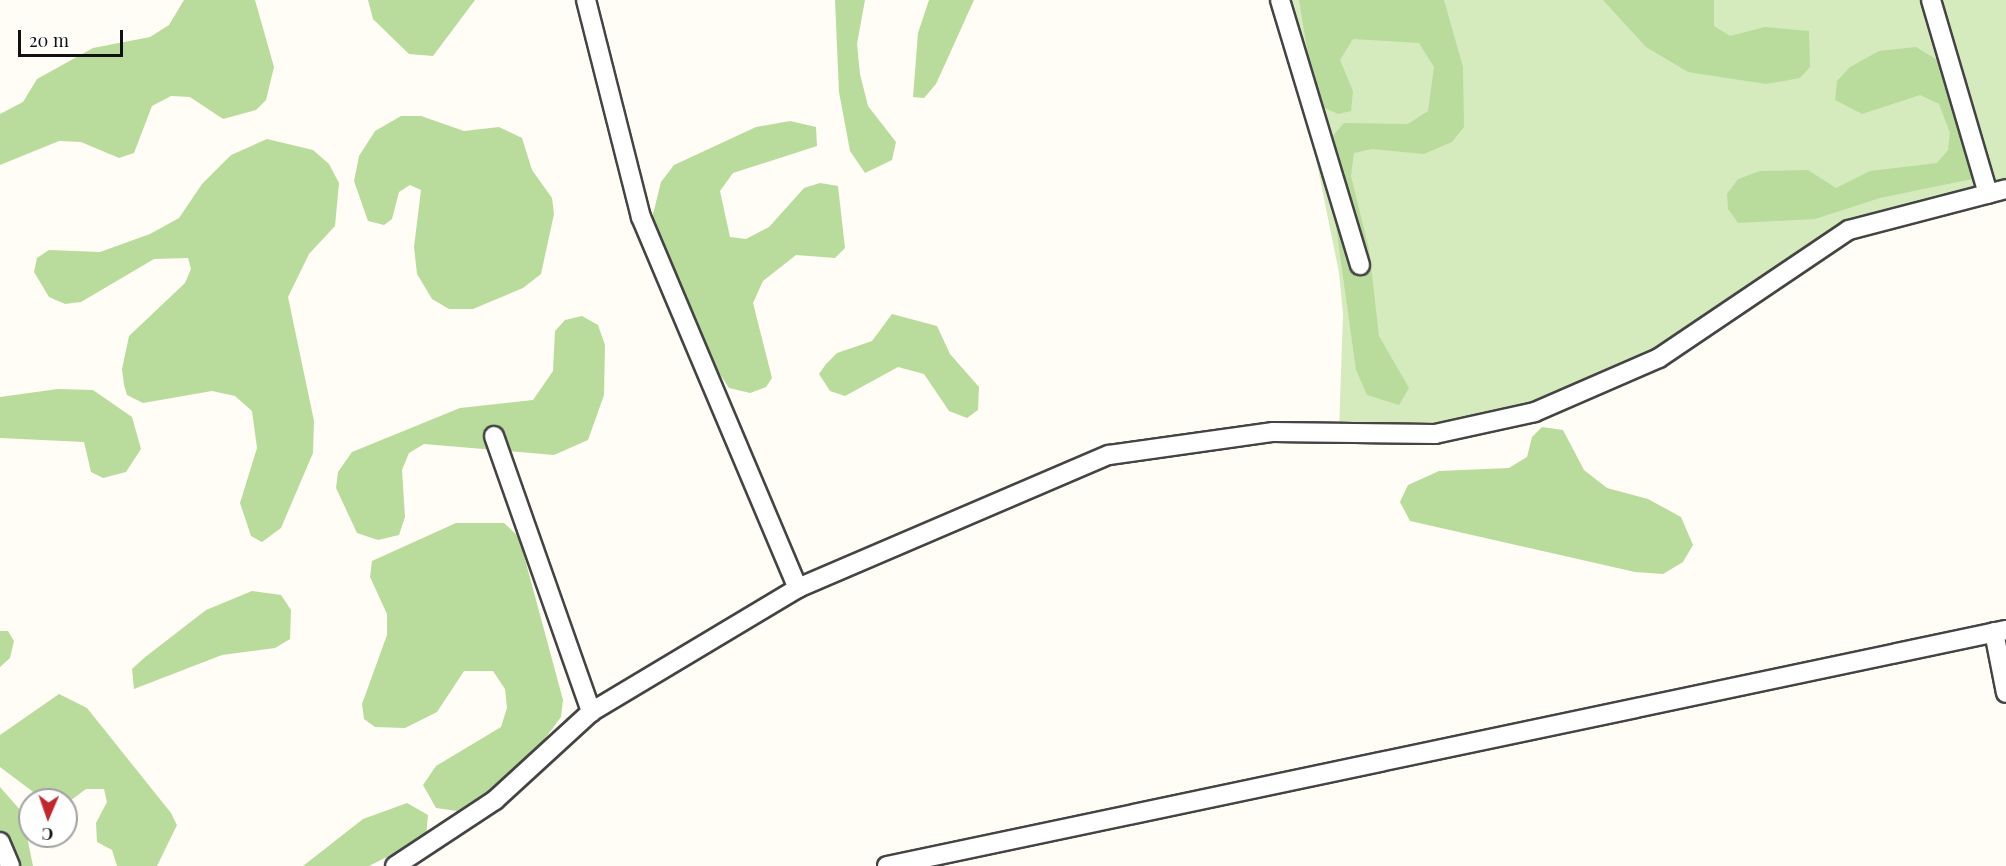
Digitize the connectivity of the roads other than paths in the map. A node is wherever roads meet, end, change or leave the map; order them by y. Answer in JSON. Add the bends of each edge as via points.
{"nodes":[{"id":1,"x":586,"y":0,"type":"edge"},
{"id":2,"x":1280,"y":0,"type":"edge"},
{"id":3,"x":1931,"y":0,"type":"edge"},
{"id":4,"x":2006,"y":189,"type":"edge"},
{"id":5,"x":1988,"y":194,"type":"junction"},
{"id":6,"x":1360,"y":265,"type":"dead end"},
{"id":7,"x":494,"y":436,"type":"dead end"},
{"id":8,"x":798,"y":588,"type":"junction"},
{"id":9,"x":2000,"y":631,"type":"edge"},
{"id":10,"x":2006,"y":693,"type":"edge"},
{"id":11,"x":591,"y":712,"type":"junction"},
{"id":12,"x":0,"y":842,"type":"edge"},
{"id":13,"x":10,"y":866,"type":"edge"},
{"id":14,"x":395,"y":866,"type":"edge"},
{"id":15,"x":887,"y":866,"type":"edge"}],
"edges":[{"from":1,"to":8,"type":"lane","via":[[641,217]]},
{"from":2,"to":6,"type":"lane"},
{"from":3,"to":5,"type":"lane"},
{"from":4,"to":5,"type":"lane"},
{"from":5,"to":8,"type":"lane","via":[[1849,230],[1659,358],[1535,412],[1435,434],[1273,432],[1109,455]]},
{"from":7,"to":11,"type":"lane"},
{"from":8,"to":11,"type":"lane"},
{"from":9,"to":10,"type":"lane"},
{"from":9,"to":15,"type":"lane"},
{"from":11,"to":14,"type":"lane","via":[[495,800]]},
{"from":12,"to":13,"type":"lane"}]}
